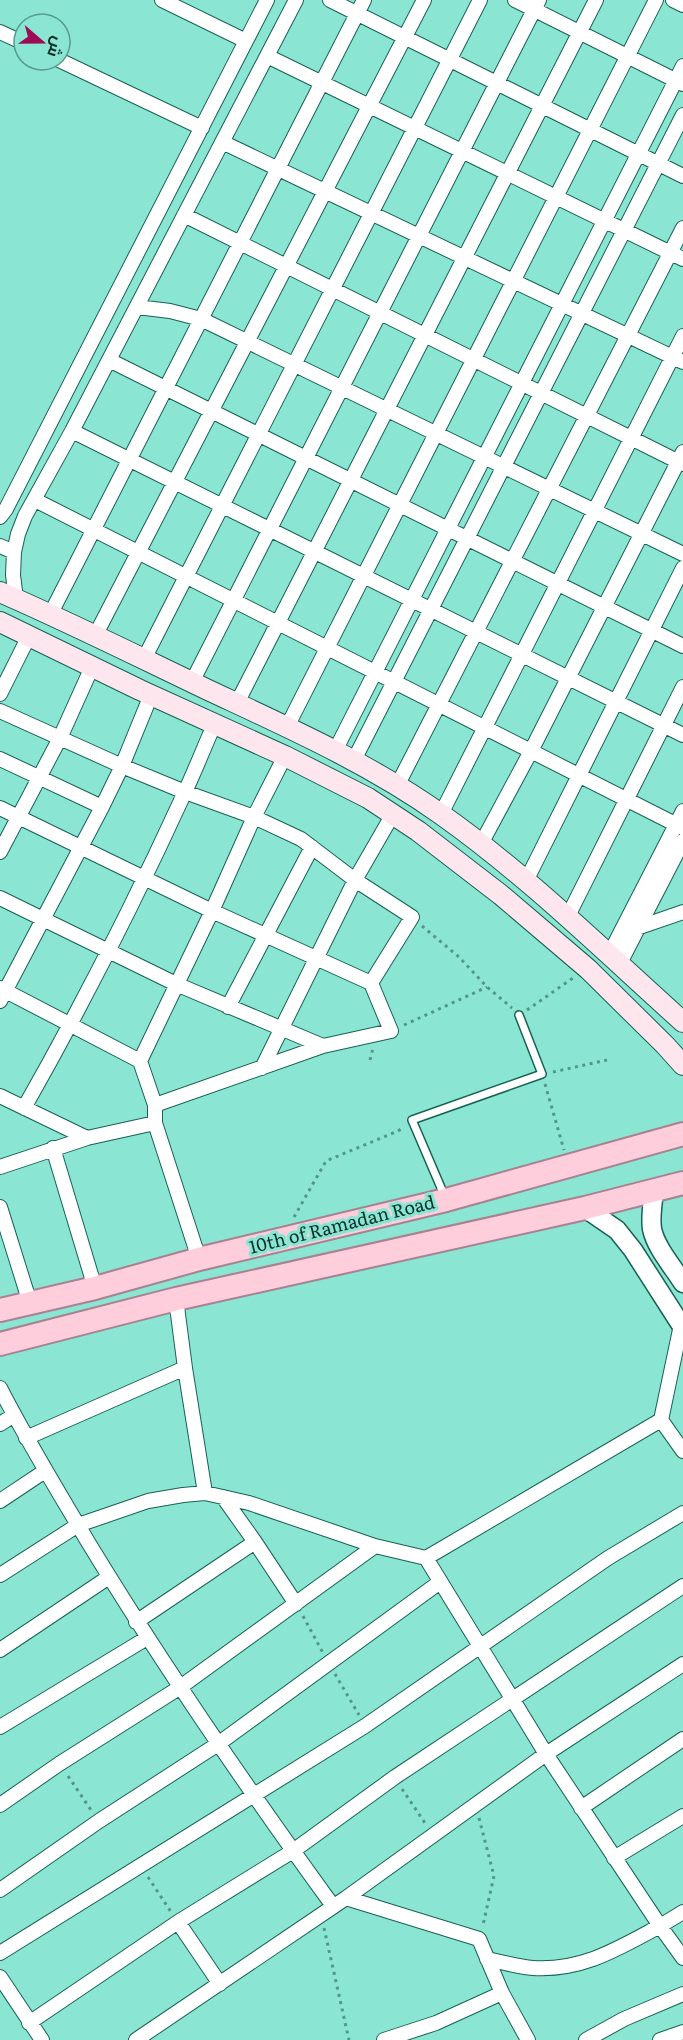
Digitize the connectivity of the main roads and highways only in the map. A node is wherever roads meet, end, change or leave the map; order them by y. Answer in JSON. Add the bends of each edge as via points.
{"nodes":[{"id":1,"x":8,"y":596,"type":"edge"},
{"id":2,"x":0,"y":622,"type":"edge"},
{"id":3,"x":683,"y":1022,"type":"edge"},
{"id":4,"x":683,"y":1065,"type":"edge"},
{"id":5,"x":683,"y":1134,"type":"edge"},
{"id":6,"x":683,"y":1183,"type":"edge"},
{"id":7,"x":0,"y":1310,"type":"edge"},
{"id":8,"x":0,"y":1344,"type":"edge"}],
"edges":[{"from":1,"to":3,"type":"main road","via":[[287,727],[397,786],[441,814],[526,881]]},
{"from":2,"to":4,"type":"main road","via":[[285,756],[393,814],[501,895],[588,969]]},
{"from":5,"to":7,"type":"main road","name":"10th of Ramadan Road","via":[[446,1200]]},
{"from":6,"to":8,"type":"main road","name":"10th of Ramadan Road","via":[[176,1299]]}]}
